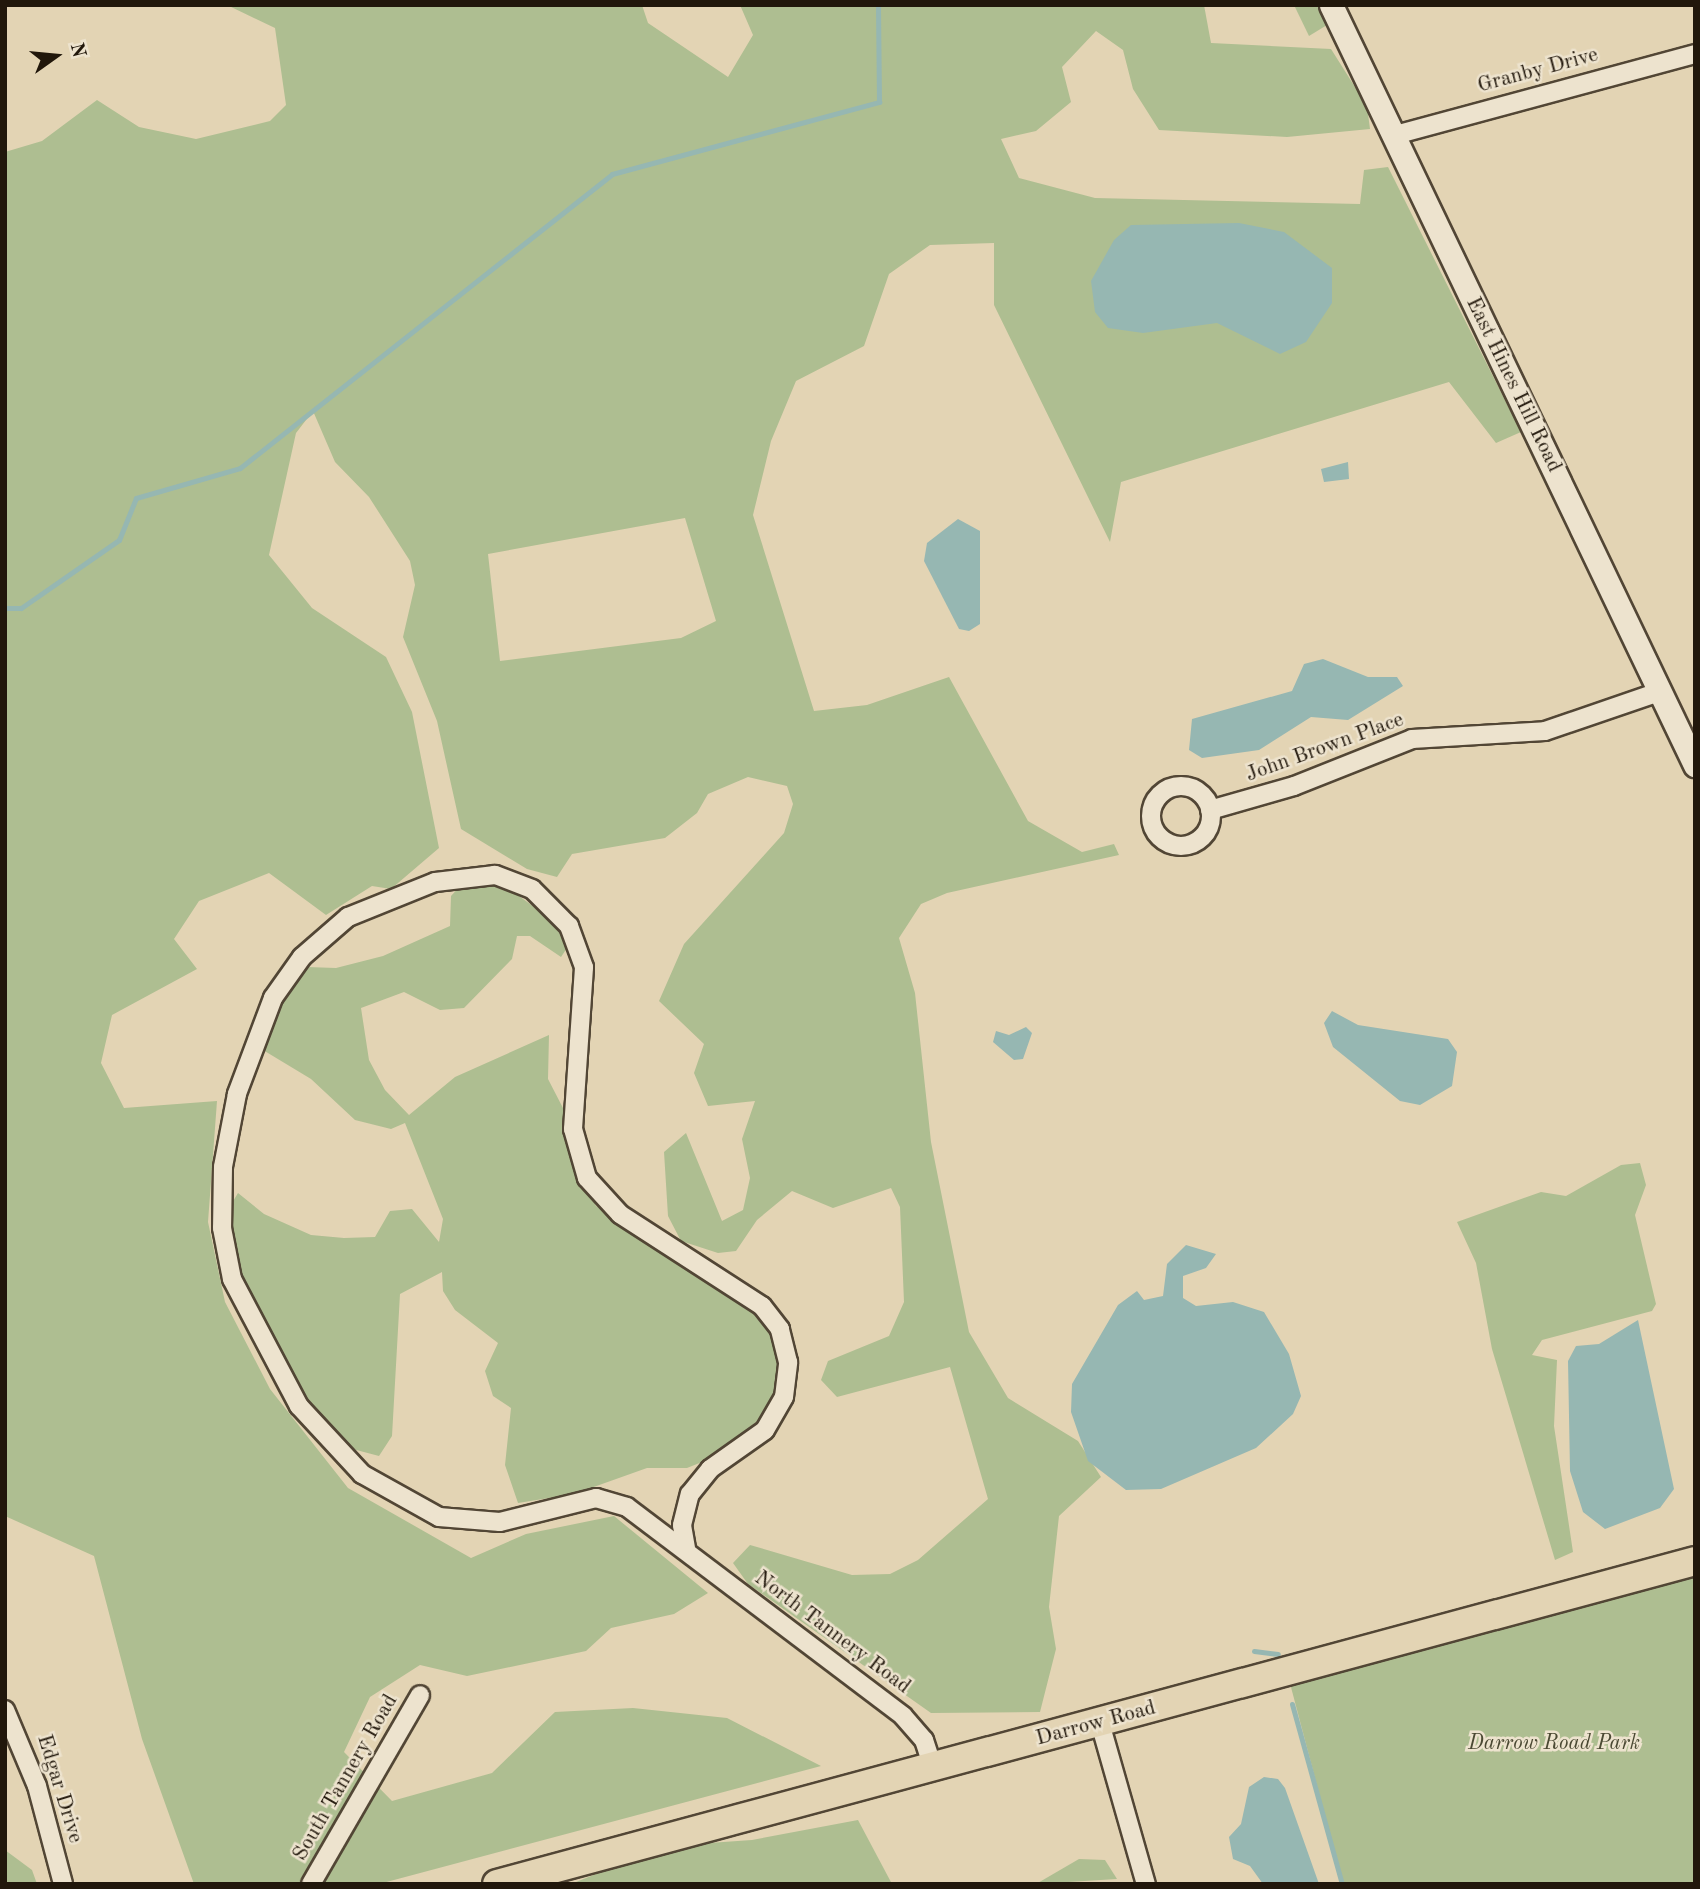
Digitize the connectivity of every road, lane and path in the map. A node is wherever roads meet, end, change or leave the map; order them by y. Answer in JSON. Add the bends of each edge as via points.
{"nodes":[{"id":1,"x":1331,"y":5,"type":"edge"},
{"id":2,"x":1695,"y":54,"type":"edge"},
{"id":3,"x":1395,"y":135,"type":"junction"},
{"id":4,"x":1659,"y":692,"type":"junction"},
{"id":5,"x":1695,"y":765,"type":"edge"},
{"id":6,"x":1210,"y":810,"type":"dead end"},
{"id":7,"x":686,"y":1548,"type":"junction"},
{"id":8,"x":1695,"y":1561,"type":"edge"},
{"id":9,"x":420,"y":1695,"type":"dead end"},
{"id":10,"x":5,"y":1710,"type":"edge"},
{"id":11,"x":1100,"y":1723,"type":"junction"},
{"id":12,"x":933,"y":1767,"type":"junction"},
{"id":13,"x":63,"y":1884,"type":"edge"},
{"id":14,"x":311,"y":1884,"type":"edge"},
{"id":15,"x":497,"y":1884,"type":"edge"},
{"id":16,"x":1146,"y":1884,"type":"edge"}],
"edges":[{"from":1,"to":3,"type":"street","name":"East Hines Hill Road"},
{"from":2,"to":3,"type":"street","name":"Granby Drive"},
{"from":3,"to":4,"type":"street","name":"East Hines Hill Road"},
{"from":4,"to":5,"type":"street","name":"East Hines Hill Road"},
{"from":4,"to":6,"type":"street","name":"John Brown Place","via":[[1545,731],[1412,739],[1294,786]]},
{"from":7,"to":7,"type":"street","name":"North Tannery Road","via":[[682,1525],[690,1494],[710,1469],[765,1430],[784,1397],[788,1362],[780,1329],[762,1307],[620,1214],[587,1178],[573,1129],[583,967],[573,932],[544,898],[495,876],[435,882],[348,917],[318,938],[273,999],[229,1130],[225,1251],[272,1362],[299,1406],[339,1452],[410,1504],[466,1522],[500,1522],[606,1498]]},
{"from":7,"to":12,"type":"street","name":"North Tannery Road","via":[[903,1716],[924,1740]]},
{"from":8,"to":11,"type":"main road","name":"Darrow Road"},
{"from":9,"to":14,"type":"street","name":"South Tannery Road"},
{"from":10,"to":13,"type":"street","name":"Edgar Drive","via":[[37,1786]]},
{"from":11,"to":12,"type":"main road","name":"Darrow Road"},
{"from":11,"to":16,"type":"street"},
{"from":12,"to":15,"type":"main road","name":"Darrow Road"}]}
